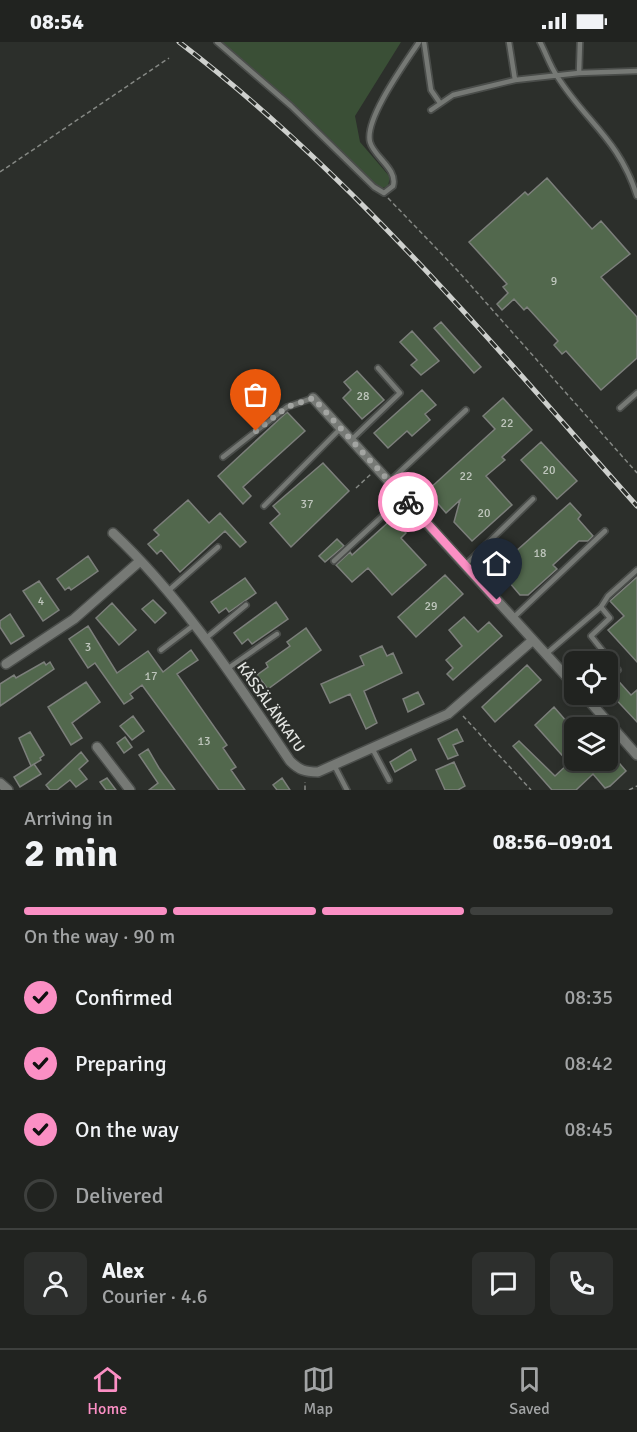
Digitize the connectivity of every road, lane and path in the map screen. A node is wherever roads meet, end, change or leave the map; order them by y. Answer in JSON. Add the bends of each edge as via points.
{"nodes":[{"id":1,"x":217,"y":42,"type":"edge"},
{"id":2,"x":419,"y":42,"type":"edge"},
{"id":3,"x":424,"y":42,"type":"edge"},
{"id":4,"x":509,"y":42,"type":"edge"},
{"id":5,"x":540,"y":42,"type":"edge"},
{"id":6,"x":580,"y":42,"type":"edge"},
{"id":7,"x":168,"y":58,"type":"dead end"},
{"id":8,"x":637,"y":71,"type":"edge"},
{"id":9,"x":579,"y":73,"type":"junction"},
{"id":10,"x":557,"y":76,"type":"junction"},
{"id":11,"x":515,"y":80,"type":"junction"},
{"id":12,"x":440,"y":102,"type":"junction"},
{"id":13,"x":431,"y":110,"type":"dead end"},
{"id":14,"x":0,"y":172,"type":"edge"},
{"id":15,"x":384,"y":193,"type":"junction"},
{"id":16,"x":637,"y":196,"type":"edge"},
{"id":17,"x":378,"y":368,"type":"dead end"},
{"id":18,"x":637,"y":393,"type":"edge"},
{"id":19,"x":313,"y":398,"type":"joint"},
{"id":20,"x":620,"y":408,"type":"dead end"},
{"id":21,"x":466,"y":410,"type":"dead end"},
{"id":22,"x":341,"y":428,"type":"junction"},
{"id":23,"x":351,"y":440,"type":"junction"},
{"id":24,"x":223,"y":457,"type":"dead end"},
{"id":25,"x":371,"y":473,"type":"dead end"},
{"id":26,"x":637,"y":473,"type":"edge"},
{"id":27,"x":389,"y":482,"type":"junction"},
{"id":28,"x":356,"y":488,"type":"dead end"},
{"id":29,"x":403,"y":497,"type":"junction"},
{"id":30,"x":533,"y":499,"type":"dead end"},
{"id":31,"x":264,"y":506,"type":"dead end"},
{"id":32,"x":606,"y":531,"type":"dead end"},
{"id":33,"x":113,"y":533,"type":"dead end"},
{"id":34,"x":218,"y":547,"type":"dead end"},
{"id":35,"x":140,"y":561,"type":"junction"},
{"id":36,"x":334,"y":561,"type":"dead end"},
{"id":37,"x":465,"y":565,"type":"junction"},
{"id":38,"x":637,"y":570,"type":"edge"},
{"id":39,"x":168,"y":591,"type":"junction"},
{"id":40,"x":246,"y":605,"type":"dead end"},
{"id":41,"x":601,"y":607,"type":"junction"},
{"id":42,"x":513,"y":618,"type":"junction"},
{"id":43,"x":194,"y":625,"type":"junction"},
{"id":44,"x":277,"y":634,"type":"dead end"},
{"id":45,"x":205,"y":639,"type":"junction"},
{"id":46,"x":533,"y":640,"type":"junction"},
{"id":47,"x":161,"y":651,"type":"dead end"},
{"id":48,"x":603,"y":651,"type":"edge"},
{"id":49,"x":546,"y":654,"type":"junction"},
{"id":50,"x":6,"y":663,"type":"dead end"},
{"id":51,"x":227,"y":669,"type":"junction"},
{"id":52,"x":564,"y":674,"type":"edge"},
{"id":53,"x":593,"y":705,"type":"edge"},
{"id":54,"x":456,"y":708,"type":"junction"},
{"id":55,"x":97,"y":747,"type":"dead end"},
{"id":56,"x":372,"y":748,"type":"junction"},
{"id":57,"x":637,"y":755,"type":"edge"},
{"id":58,"x":334,"y":765,"type":"junction"},
{"id":59,"x":389,"y":780,"type":"dead end"},
{"id":60,"x":0,"y":783,"type":"edge"},
{"id":61,"x":637,"y":786,"type":"edge"},
{"id":62,"x":8,"y":790,"type":"edge"},
{"id":63,"x":130,"y":790,"type":"edge"},
{"id":64,"x":347,"y":790,"type":"edge"},
{"id":65,"x":531,"y":790,"type":"edge"},
{"id":66,"x":629,"y":790,"type":"edge"}],
"edges":[{"from":1,"to":15,"type":"lane"},
{"from":2,"to":15,"type":"lane","via":[[369,130],[372,147],[393,176],[393,186]]},
{"from":3,"to":12,"type":"lane","via":[[431,90]]},
{"from":4,"to":11,"type":"lane"},
{"from":5,"to":10,"type":"lane"},
{"from":6,"to":9,"type":"lane"},
{"from":7,"to":14,"type":"path"},
{"from":8,"to":9,"type":"lane"},
{"from":9,"to":10,"type":"lane"},
{"from":10,"to":11,"type":"lane"},
{"from":10,"to":16,"type":"lane","via":[[613,144]]},
{"from":11,"to":12,"type":"lane","via":[[453,95]]},
{"from":12,"to":13,"type":"lane"},
{"from":15,"to":26,"type":"path"},
{"from":17,"to":23,"type":"lane","via":[[400,393]]},
{"from":18,"to":20,"type":"lane"},
{"from":19,"to":22,"type":"street"},
{"from":19,"to":24,"type":"lane","via":[[287,407]]},
{"from":21,"to":27,"type":"lane"},
{"from":22,"to":23,"type":"street"},
{"from":22,"to":31,"type":"lane"},
{"from":23,"to":27,"type":"street"},
{"from":25,"to":28,"type":"path"},
{"from":27,"to":29,"type":"street"},
{"from":29,"to":36,"type":"lane"},
{"from":29,"to":37,"type":"street"},
{"from":30,"to":37,"type":"lane"},
{"from":32,"to":42,"type":"lane"},
{"from":33,"to":35,"type":"street","name":"KÄSSÄLÄNKATU"},
{"from":34,"to":39,"type":"lane"},
{"from":35,"to":39,"type":"street","name":"KÄSSÄLÄNKATU"},
{"from":35,"to":50,"type":"street","via":[[74,619]]},
{"from":37,"to":42,"type":"street"},
{"from":38,"to":41,"type":"lane"},
{"from":39,"to":43,"type":"street","name":"KÄSSÄLÄNKATU"},
{"from":40,"to":45,"type":"lane"},
{"from":41,"to":48,"type":"lane","via":[[610,618],[591,636]]},
{"from":41,"to":49,"type":"lane"},
{"from":42,"to":46,"type":"street"},
{"from":43,"to":45,"type":"street","name":"KÄSSÄLÄNKATU"},
{"from":43,"to":47,"type":"lane"},
{"from":44,"to":51,"type":"lane"},
{"from":45,"to":51,"type":"street","name":"KÄSSÄLÄNKATU"},
{"from":46,"to":49,"type":"street"},
{"from":46,"to":54,"type":"street","name":"KÄSSÄLÄNKATU"},
{"from":49,"to":52,"type":"street"},
{"from":51,"to":58,"type":"street","name":"KÄSSÄLÄNKATU","via":[[298,769],[318,772]]},
{"from":53,"to":57,"type":"street"},
{"from":54,"to":56,"type":"street","name":"KÄSSÄLÄNKATU"},
{"from":54,"to":65,"type":"path"},
{"from":55,"to":63,"type":"street"},
{"from":56,"to":58,"type":"street","name":"KÄSSÄLÄNKATU"},
{"from":56,"to":59,"type":"lane"},
{"from":58,"to":64,"type":"lane"},
{"from":60,"to":62,"type":"street"},
{"from":61,"to":66,"type":"path"}]}
